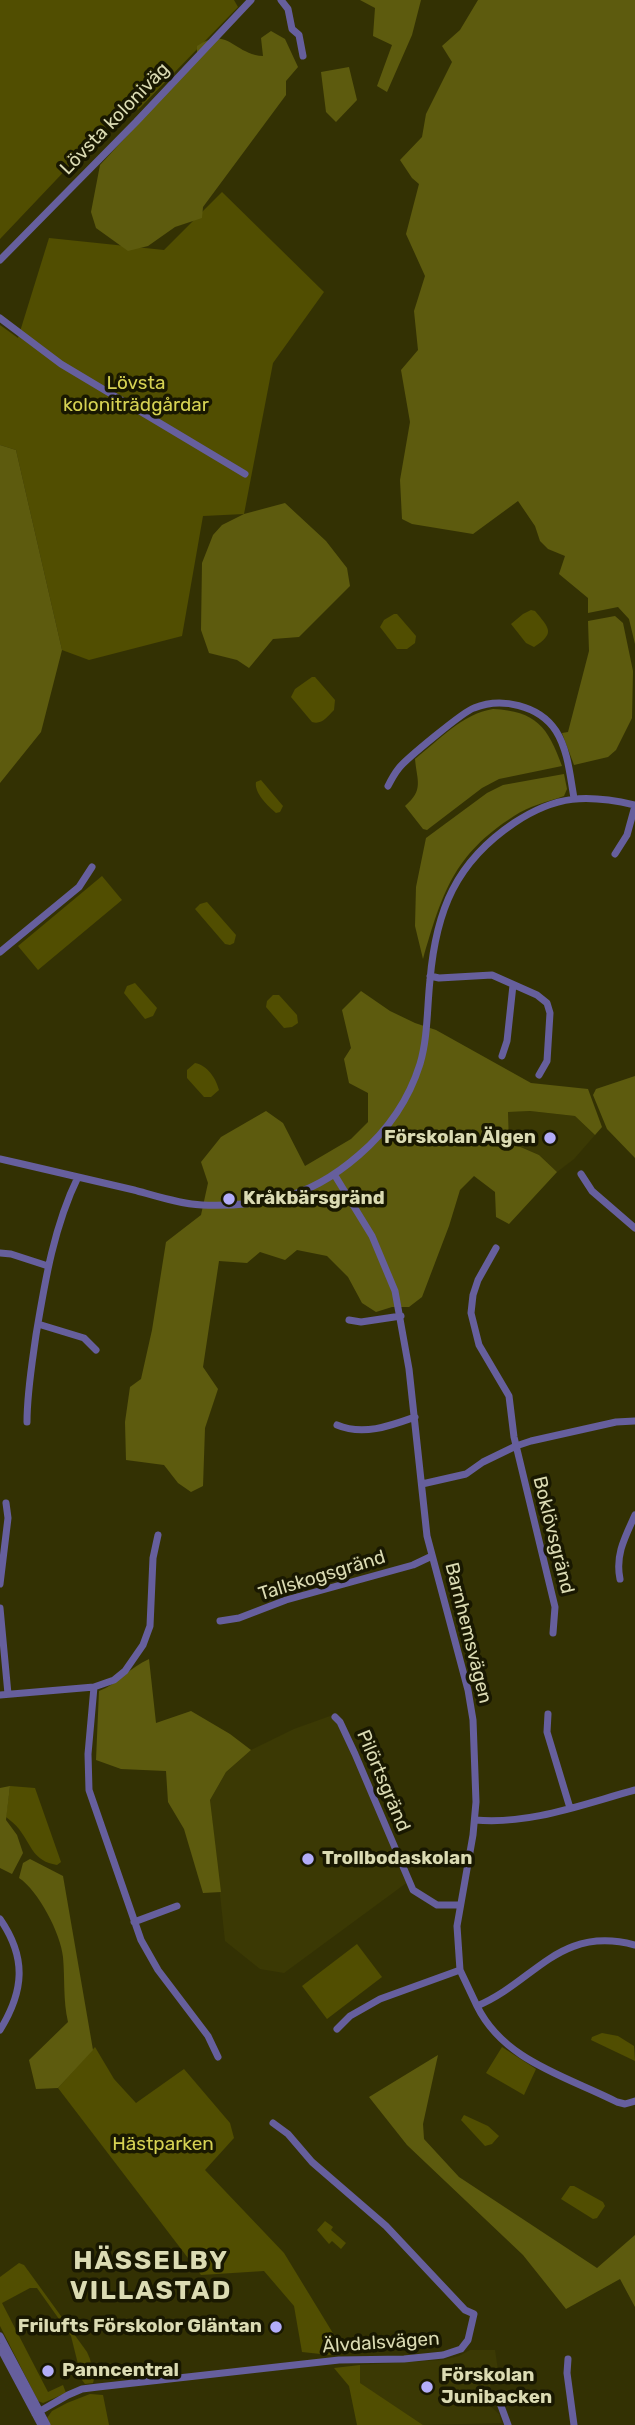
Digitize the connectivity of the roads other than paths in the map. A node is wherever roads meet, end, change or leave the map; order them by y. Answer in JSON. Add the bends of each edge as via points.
{"nodes":[{"id":1,"x":251,"y":0,"type":"edge"},
{"id":2,"x":281,"y":0,"type":"edge"},
{"id":3,"x":303,"y":56,"type":"dead end"},
{"id":4,"x":0,"y":260,"type":"edge"},
{"id":5,"x":0,"y":318,"type":"edge"},
{"id":6,"x":245,"y":474,"type":"dead end"},
{"id":7,"x":387,"y":786,"type":"dead end"},
{"id":8,"x":574,"y":798,"type":"junction"},
{"id":9,"x":635,"y":805,"type":"edge"},
{"id":10,"x":615,"y":854,"type":"dead end"},
{"id":11,"x":92,"y":867,"type":"dead end"},
{"id":12,"x":0,"y":952,"type":"edge"},
{"id":13,"x":430,"y":976,"type":"junction"},
{"id":14,"x":513,"y":985,"type":"junction"},
{"id":15,"x":502,"y":1056,"type":"dead end"},
{"id":16,"x":539,"y":1075,"type":"dead end"},
{"id":17,"x":0,"y":1159,"type":"edge"},
{"id":18,"x":334,"y":1174,"type":"junction"},
{"id":19,"x":581,"y":1174,"type":"dead end"},
{"id":20,"x":79,"y":1177,"type":"junction"},
{"id":21,"x":635,"y":1228,"type":"edge"},
{"id":22,"x":496,"y":1248,"type":"dead end"},
{"id":23,"x":0,"y":1253,"type":"edge"},
{"id":24,"x":48,"y":1266,"type":"junction"},
{"id":25,"x":401,"y":1316,"type":"junction"},
{"id":26,"x":349,"y":1320,"type":"dead end"},
{"id":27,"x":38,"y":1324,"type":"junction"},
{"id":28,"x":96,"y":1350,"type":"dead end"},
{"id":29,"x":415,"y":1417,"type":"junction"},
{"id":30,"x":635,"y":1421,"type":"edge"},
{"id":31,"x":27,"y":1422,"type":"dead end"},
{"id":32,"x":337,"y":1425,"type":"dead end"},
{"id":33,"x":516,"y":1446,"type":"junction"},
{"id":34,"x":422,"y":1484,"type":"junction"},
{"id":35,"x":6,"y":1503,"type":"dead end"},
{"id":36,"x":635,"y":1515,"type":"edge"},
{"id":37,"x":158,"y":1535,"type":"dead end"},
{"id":38,"x":432,"y":1556,"type":"junction"},
{"id":39,"x":620,"y":1579,"type":"dead end"},
{"id":40,"x":0,"y":1584,"type":"edge"},
{"id":41,"x":0,"y":1608,"type":"edge"},
{"id":42,"x":220,"y":1621,"type":"dead end"},
{"id":43,"x":554,"y":1633,"type":"dead end"},
{"id":44,"x":94,"y":1687,"type":"junction"},
{"id":45,"x":4,"y":1694,"type":"edge"},
{"id":46,"x":548,"y":1714,"type":"dead end"},
{"id":47,"x":335,"y":1717,"type":"dead end"},
{"id":48,"x":635,"y":1790,"type":"edge"},
{"id":49,"x":570,"y":1808,"type":"junction"},
{"id":50,"x":475,"y":1820,"type":"junction"},
{"id":51,"x":460,"y":1905,"type":"junction"},
{"id":52,"x":177,"y":1906,"type":"dead end"},
{"id":53,"x":0,"y":1919,"type":"edge"},
{"id":54,"x":134,"y":1922,"type":"junction"},
{"id":55,"x":635,"y":1945,"type":"edge"},
{"id":56,"x":460,"y":1970,"type":"junction"},
{"id":57,"x":477,"y":2006,"type":"junction"},
{"id":58,"x":337,"y":2029,"type":"dead end"},
{"id":59,"x":0,"y":2030,"type":"edge"},
{"id":60,"x":218,"y":2057,"type":"dead end"},
{"id":61,"x":635,"y":2101,"type":"edge"},
{"id":62,"x":273,"y":2123,"type":"dead end"},
{"id":63,"x":0,"y":2336,"type":"edge"},
{"id":64,"x":0,"y":2348,"type":"edge"},
{"id":65,"x":568,"y":2359,"type":"dead end"},
{"id":66,"x":497,"y":2395,"type":"dead end"},
{"id":67,"x":37,"y":2413,"type":"junction"},
{"id":68,"x":41,"y":2425,"type":"edge"},
{"id":69,"x":47,"y":2425,"type":"edge"},
{"id":70,"x":508,"y":2425,"type":"edge"},
{"id":71,"x":574,"y":2425,"type":"edge"}],
"edges":[{"from":1,"to":4,"type":"street","name":"Lövsta koloniväg"},
{"from":2,"to":3,"type":"street","via":[[299,35]]},
{"from":5,"to":6,"type":"street","via":[[61,364]]},
{"from":7,"to":8,"type":"street","via":[[400,766],[472,708],[509,704],[543,717],[555,730]]},
{"from":8,"to":9,"type":"street"},
{"from":8,"to":13,"type":"street","via":[[526,816],[493,837],[465,866],[440,920]]},
{"from":9,"to":10,"type":"street","via":[[630,829]]},
{"from":11,"to":12,"type":"street","via":[[79,887]]},
{"from":13,"to":14,"type":"street","via":[[492,975]]},
{"from":13,"to":18,"type":"street","via":[[426,1036],[412,1084],[388,1125]]},
{"from":14,"to":15,"type":"street"},
{"from":14,"to":16,"type":"street","via":[[537,995],[549,1007],[547,1061]]},
{"from":17,"to":20,"type":"street"},
{"from":18,"to":20,"type":"street","via":[[279,1199],[200,1205]]},
{"from":18,"to":25,"type":"street","name":"Barnhemsvägen","via":[[377,1246]]},
{"from":19,"to":21,"type":"street","via":[[592,1191]]},
{"from":20,"to":24,"type":"street"},
{"from":22,"to":33,"type":"street","name":"Boklövsgränd","via":[[478,1280],[471,1313],[479,1345],[509,1396]]},
{"from":23,"to":24,"type":"street"},
{"from":24,"to":27,"type":"street"},
{"from":25,"to":26,"type":"street"},
{"from":25,"to":29,"type":"street","name":"Barnhemsvägen"},
{"from":27,"to":28,"type":"street","via":[[84,1338]]},
{"from":27,"to":31,"type":"street"},
{"from":29,"to":32,"type":"street","via":[[365,1430]]},
{"from":29,"to":34,"type":"street","name":"Barnhemsvägen"},
{"from":30,"to":33,"type":"street"},
{"from":33,"to":34,"type":"street","via":[[466,1474]]},
{"from":33,"to":43,"type":"street","name":"Boklövsgränd","via":[[555,1606]]},
{"from":34,"to":38,"type":"street","name":"Barnhemsvägen"},
{"from":35,"to":40,"type":"street"},
{"from":36,"to":39,"type":"street","via":[[620,1549]]},
{"from":37,"to":44,"type":"street","via":[[150,1626],[143,1645],[125,1671]]},
{"from":38,"to":42,"type":"street","name":"Tallskogsgränd"},
{"from":38,"to":50,"type":"street","name":"Barnhemsvägen","via":[[465,1678],[474,1731]]},
{"from":41,"to":45,"type":"street"},
{"from":44,"to":45,"type":"street"},
{"from":44,"to":54,"type":"street","via":[[89,1790]]},
{"from":46,"to":49,"type":"street","via":[[547,1732]]},
{"from":47,"to":51,"type":"street","name":"Pilörtsgränd","via":[[413,1890],[438,1905]]},
{"from":48,"to":49,"type":"street"},
{"from":49,"to":50,"type":"street","via":[[524,1819]]},
{"from":50,"to":51,"type":"street","name":"Barnhemsvägen"},
{"from":51,"to":56,"type":"street","name":"Barnhemsvägen"},
{"from":52,"to":54,"type":"street"},
{"from":53,"to":59,"type":"street","via":[[13,1942],[20,1978]]},
{"from":54,"to":60,"type":"street","via":[[158,1970]]},
{"from":55,"to":57,"type":"street","via":[[604,1941],[560,1951],[494,1999]]},
{"from":56,"to":57,"type":"street"},
{"from":56,"to":58,"type":"street","via":[[380,1999]]},
{"from":57,"to":61,"type":"street","via":[[504,2043],[525,2058],[617,2102]]},
{"from":62,"to":67,"type":"street","name":"Älvdalsvägen","via":[[474,2314],[461,2349],[443,2355],[339,2360],[82,2389]]},
{"from":63,"to":67,"type":"street"},
{"from":64,"to":67,"type":"street"},
{"from":65,"to":71,"type":"street"},
{"from":66,"to":70,"type":"street"},
{"from":67,"to":68,"type":"street"},
{"from":67,"to":69,"type":"street"}]}
